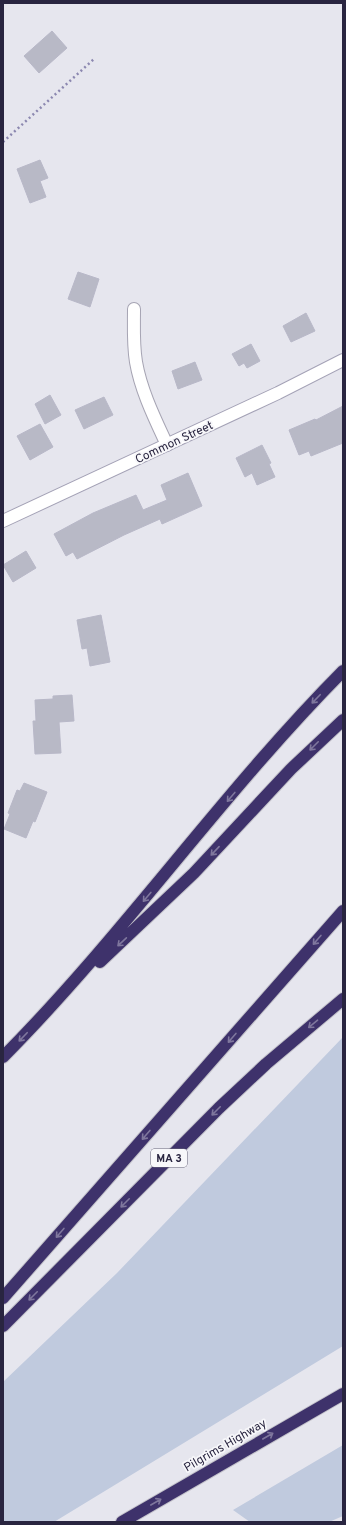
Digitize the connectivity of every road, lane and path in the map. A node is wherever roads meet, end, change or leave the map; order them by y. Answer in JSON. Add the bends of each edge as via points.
{"nodes":[{"id":1,"x":94,"y":59,"type":"dead end"},
{"id":2,"x":3,"y":142,"type":"edge"},
{"id":3,"x":134,"y":309,"type":"dead end"},
{"id":4,"x":343,"y":360,"type":"edge"},
{"id":5,"x":167,"y":445,"type":"junction"},
{"id":6,"x":3,"y":521,"type":"edge"},
{"id":7,"x":343,"y":671,"type":"edge"},
{"id":8,"x":343,"y":720,"type":"edge"},
{"id":9,"x":343,"y":911,"type":"edge"},
{"id":10,"x":343,"y":999,"type":"edge"},
{"id":11,"x":42,"y":1017,"type":"junction"},
{"id":12,"x":3,"y":1056,"type":"edge"},
{"id":13,"x":3,"y":1298,"type":"edge"},
{"id":14,"x":3,"y":1326,"type":"edge"},
{"id":15,"x":343,"y":1394,"type":"edge"},
{"id":16,"x":122,"y":1522,"type":"edge"}],
"edges":[{"from":1,"to":2,"type":"path"},
{"from":3,"to":5,"type":"street","via":[[136,363],[149,405]]},
{"from":4,"to":5,"type":"street","name":"Common Street"},
{"from":5,"to":6,"type":"street","name":"Common Street"},
{"from":7,"to":11,"type":"highway","one_way":true,"via":[[292,725],[102,950]]},
{"from":8,"to":11,"type":"highway","one_way":true,"via":[[291,770],[177,890]]},
{"from":9,"to":13,"type":"highway","one_way":true},
{"from":10,"to":14,"type":"highway","number":"MA 3","one_way":true,"via":[[266,1064],[219,1108]]},
{"from":11,"to":12,"type":"highway","one_way":true},
{"from":16,"to":15,"type":"highway","name":"Pilgrims Highway","one_way":true}]}
